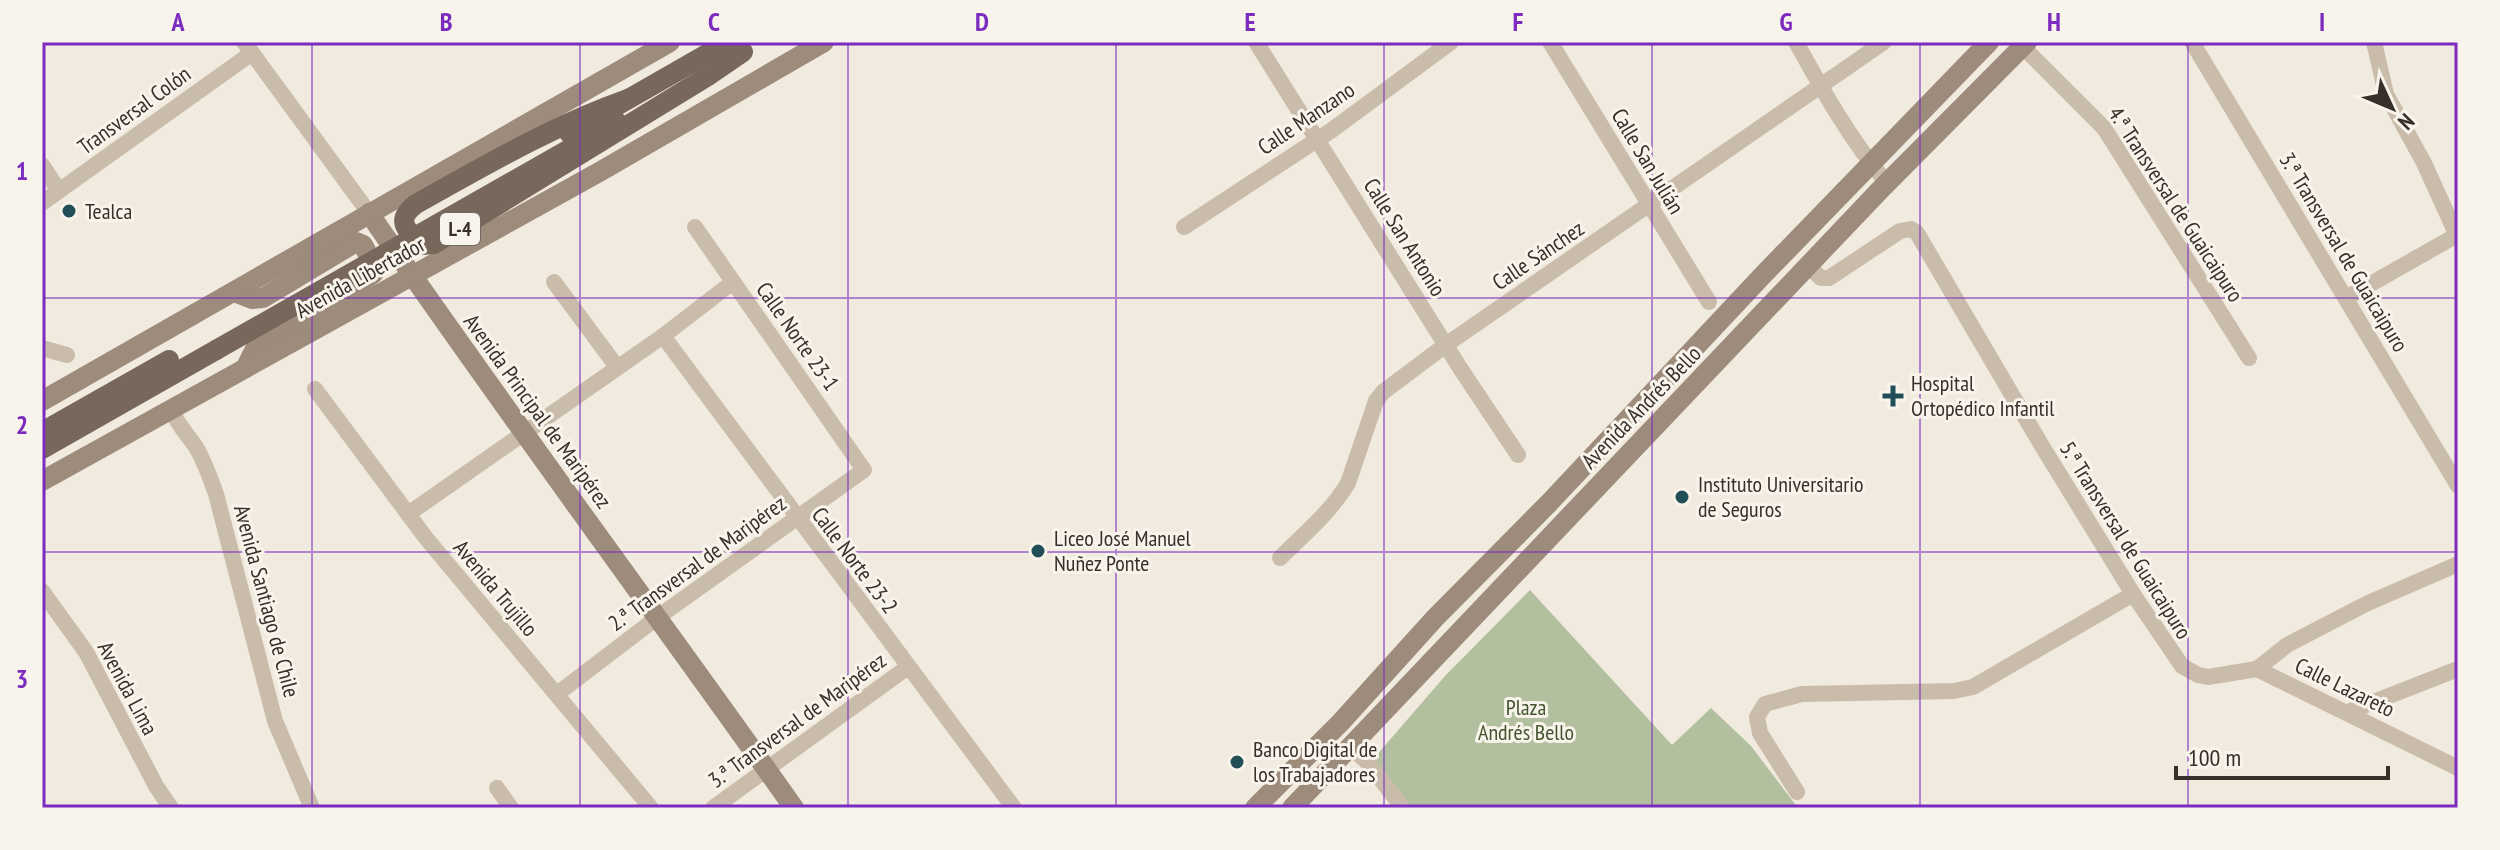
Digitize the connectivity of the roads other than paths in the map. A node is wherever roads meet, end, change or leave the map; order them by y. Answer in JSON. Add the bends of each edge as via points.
{"nodes":[{"id":1,"x":670,"y":42,"type":"edge"},
{"id":2,"x":824,"y":42,"type":"edge"},
{"id":3,"x":1256,"y":42,"type":"edge"},
{"id":4,"x":1451,"y":42,"type":"edge"},
{"id":5,"x":1550,"y":42,"type":"edge"},
{"id":6,"x":1796,"y":42,"type":"edge"},
{"id":7,"x":1884,"y":42,"type":"edge"},
{"id":8,"x":1989,"y":42,"type":"edge"},
{"id":9,"x":2192,"y":42,"type":"edge"},
{"id":10,"x":2374,"y":42,"type":"edge"},
{"id":11,"x":2025,"y":44,"type":"edge"},
{"id":12,"x":744,"y":45,"type":"edge"},
{"id":13,"x":248,"y":48,"type":"edge"},
{"id":14,"x":1821,"y":87,"type":"junction"},
{"id":15,"x":628,"y":99,"type":"junction"},
{"id":16,"x":612,"y":116,"type":"junction"},
{"id":17,"x":1317,"y":139,"type":"junction"},
{"id":18,"x":1871,"y":164,"type":"junction"},
{"id":19,"x":42,"y":165,"type":"edge"},
{"id":20,"x":1887,"y":183,"type":"junction"},
{"id":21,"x":59,"y":191,"type":"junction"},
{"id":22,"x":42,"y":203,"type":"edge"},
{"id":23,"x":1649,"y":206,"type":"junction"},
{"id":24,"x":369,"y":213,"type":"junction"},
{"id":25,"x":349,"y":224,"type":"junction"},
{"id":26,"x":695,"y":227,"type":"dead end"},
{"id":27,"x":1184,"y":227,"type":"dead end"},
{"id":28,"x":2457,"y":237,"type":"edge"},
{"id":29,"x":1808,"y":266,"type":"junction"},
{"id":30,"x":412,"y":275,"type":"junction"},
{"id":31,"x":554,"y":282,"type":"dead end"},
{"id":32,"x":733,"y":282,"type":"junction"},
{"id":33,"x":391,"y":286,"type":"junction"},
{"id":34,"x":234,"y":292,"type":"junction"},
{"id":35,"x":2346,"y":298,"type":"junction"},
{"id":36,"x":1709,"y":302,"type":"dead end"},
{"id":37,"x":663,"y":336,"type":"junction"},
{"id":38,"x":212,"y":344,"type":"junction"},
{"id":39,"x":1447,"y":344,"type":"junction"},
{"id":40,"x":42,"y":348,"type":"edge"},
{"id":41,"x":67,"y":355,"type":"dead end"},
{"id":42,"x":2249,"y":358,"type":"dead end"},
{"id":43,"x":246,"y":367,"type":"junction"},
{"id":44,"x":617,"y":367,"type":"junction"},
{"id":45,"x":315,"y":389,"type":"dead end"},
{"id":46,"x":42,"y":401,"type":"edge"},
{"id":47,"x":171,"y":409,"type":"junction"},
{"id":48,"x":42,"y":432,"type":"edge"},
{"id":49,"x":523,"y":434,"type":"junction"},
{"id":50,"x":42,"y":449,"type":"edge"},
{"id":51,"x":1518,"y":455,"type":"dead end"},
{"id":52,"x":864,"y":470,"type":"joint"},
{"id":53,"x":42,"y":481,"type":"edge"},
{"id":54,"x":2458,"y":486,"type":"edge"},
{"id":55,"x":408,"y":514,"type":"junction"},
{"id":56,"x":796,"y":518,"type":"junction"},
{"id":57,"x":1280,"y":558,"type":"dead end"},
{"id":58,"x":2458,"y":564,"type":"edge"},
{"id":59,"x":42,"y":591,"type":"edge"},
{"id":60,"x":2133,"y":594,"type":"junction"},
{"id":61,"x":658,"y":617,"type":"junction"},
{"id":62,"x":908,"y":667,"type":"junction"},
{"id":63,"x":2257,"y":669,"type":"junction"},
{"id":64,"x":2458,"y":669,"type":"edge"},
{"id":65,"x":557,"y":694,"type":"junction"},
{"id":66,"x":2348,"y":712,"type":"junction"},
{"id":67,"x":1352,"y":748,"type":"junction"},
{"id":68,"x":2458,"y":768,"type":"edge"},
{"id":69,"x":767,"y":770,"type":"junction"},
{"id":70,"x":497,"y":788,"type":"dead end"},
{"id":71,"x":1797,"y":792,"type":"dead end"},
{"id":72,"x":171,"y":808,"type":"edge"},
{"id":73,"x":312,"y":808,"type":"edge"},
{"id":74,"x":511,"y":808,"type":"edge"},
{"id":75,"x":651,"y":808,"type":"edge"},
{"id":76,"x":713,"y":808,"type":"edge"},
{"id":77,"x":794,"y":808,"type":"edge"},
{"id":78,"x":1014,"y":808,"type":"edge"},
{"id":79,"x":1255,"y":808,"type":"edge"},
{"id":80,"x":1292,"y":808,"type":"edge"},
{"id":81,"x":1403,"y":808,"type":"edge"}],
"edges":[{"from":1,"to":24,"type":"street"},
{"from":2,"to":30,"type":"street","name":"Avenida Libertador","number":"L-4"},
{"from":3,"to":17,"type":"street","name":"Calle San Antonio"},
{"from":4,"to":17,"type":"street","name":"Calle Manzano"},
{"from":5,"to":23,"type":"street","name":"Calle San Julián"},
{"from":6,"to":14,"type":"street"},
{"from":7,"to":14,"type":"street","name":"Calle Sánchez"},
{"from":8,"to":18,"type":"street","name":"Avenida Andrés Bello"},
{"from":9,"to":35,"type":"street","name":"3.ª Transversal de Guaicaipuro"},
{"from":10,"to":28,"type":"street","via":[[2386,94]]},
{"from":11,"to":20,"type":"street","name":"Avenida Andrés Bello"},
{"from":11,"to":42,"type":"street","name":"4.ª Transversal de Guaicaipuro","via":[[2104,128]]},
{"from":12,"to":15,"type":"main road","name":"Avenida Libertador","number":"L-4"},
{"from":12,"to":15,"type":"main road","number":"L-4","via":[[708,76],[434,244],[422,245],[402,221],[416,204],[531,141]]},
{"from":12,"to":16,"type":"main road","name":"Avenida Libertador","number":"L-4"},
{"from":13,"to":21,"type":"street","name":"Transversal Colón"},
{"from":13,"to":24,"type":"street","name":"Avenida Principal de Maripérez"},
{"from":14,"to":18,"type":"street"},
{"from":14,"to":23,"type":"street","name":"Calle Sánchez"},
{"from":15,"to":16,"type":"main road","name":"Avenida Libertador","number":"L-4"},
{"from":16,"to":38,"type":"main road","name":"Avenida Libertador","number":"L-4","bridge":true},
{"from":17,"to":27,"type":"street","name":"Calle Manzano"},
{"from":17,"to":39,"type":"street","name":"Calle San Antonio"},
{"from":18,"to":20,"type":"street"},
{"from":18,"to":79,"type":"street","name":"Avenida Andrés Bello"},
{"from":19,"to":21,"type":"street"},
{"from":20,"to":29,"type":"street","name":"Avenida Andrés Bello"},
{"from":21,"to":22,"type":"street","name":"Transversal Colón"},
{"from":23,"to":36,"type":"street","name":"Calle San Julián"},
{"from":23,"to":39,"type":"street","name":"Calle Sánchez"},
{"from":24,"to":25,"type":"street"},
{"from":24,"to":30,"type":"street","name":"Avenida Principal de Maripérez"},
{"from":25,"to":33,"type":"street","via":[[365,230],[394,274]]},
{"from":25,"to":34,"type":"street"},
{"from":26,"to":32,"type":"street","name":"Calle Norte 23-1"},
{"from":28,"to":35,"type":"street"},
{"from":29,"to":60,"type":"street","name":"5.ª Transversal de Guaicaipuro","via":[[1829,278],[1900,231],[1917,233]]},
{"from":29,"to":67,"type":"street","name":"Avenida Andrés Bello"},
{"from":30,"to":33,"type":"street","name":"Avenida Libertador","number":"L-4"},
{"from":30,"to":49,"type":"street","name":"Avenida Principal de Maripérez"},
{"from":31,"to":44,"type":"street"},
{"from":32,"to":37,"type":"street"},
{"from":32,"to":52,"type":"street","name":"Calle Norte 23-1"},
{"from":33,"to":43,"type":"street","name":"Avenida Libertador","number":"L-4"},
{"from":34,"to":43,"type":"street","number":"L-4","via":[[263,298],[356,242],[375,268],[367,278],[266,335]]},
{"from":34,"to":46,"type":"street"},
{"from":35,"to":54,"type":"street","name":"3.ª Transversal de Guaicaipuro"},
{"from":37,"to":44,"type":"street"},
{"from":37,"to":56,"type":"street","name":"Calle Norte 23-2"},
{"from":38,"to":48,"type":"main road","name":"Avenida Libertador","number":"L-4"},
{"from":38,"to":50,"type":"main road","name":"Avenida Libertador","number":"L-4"},
{"from":39,"to":51,"type":"street","name":"Calle San Antonio"},
{"from":39,"to":57,"type":"street","name":"Calle Sánchez","via":[[1383,392],[1342,493]]},
{"from":40,"to":41,"type":"street"},
{"from":43,"to":47,"type":"street","name":"Avenida Libertador","number":"L-4"},
{"from":44,"to":49,"type":"street"},
{"from":45,"to":55,"type":"street","name":"Avenida Trujillo"},
{"from":47,"to":53,"type":"street","name":"Avenida Libertador","number":"L-4"},
{"from":47,"to":73,"type":"street","name":"Avenida Santiago de Chile","via":[[206,465],[275,721]]},
{"from":49,"to":55,"type":"street"},
{"from":49,"to":61,"type":"street","name":"Avenida Principal de Maripérez"},
{"from":52,"to":56,"type":"street","name":"2.ª Transversal de Maripérez"},
{"from":55,"to":65,"type":"street","name":"Avenida Trujillo"},
{"from":56,"to":61,"type":"street","name":"2.ª Transversal de Maripérez"},
{"from":56,"to":62,"type":"street","name":"Calle Norte 23-2"},
{"from":58,"to":63,"type":"street","via":[[2287,645]]},
{"from":59,"to":72,"type":"street","name":"Avenida Lima","via":[[86,652]]},
{"from":60,"to":63,"type":"street","name":"5.ª Transversal de Guaicaipuro","via":[[2174,658],[2190,672],[2208,677]]},
{"from":60,"to":71,"type":"street","via":[[1973,687],[1802,694],[1765,704],[1757,717],[1760,733]]},
{"from":61,"to":65,"type":"street","name":"2.ª Transversal de Maripérez"},
{"from":61,"to":69,"type":"street","name":"Avenida Principal de Maripérez"},
{"from":62,"to":69,"type":"street","name":"3.ª Transversal de Maripérez"},
{"from":62,"to":78,"type":"street","name":"Calle Norte 23-2"},
{"from":63,"to":66,"type":"street","name":"Calle Lazareto"},
{"from":64,"to":66,"type":"street"},
{"from":65,"to":75,"type":"street","name":"Avenida Trujillo"},
{"from":66,"to":68,"type":"street","name":"Calle Lazareto"},
{"from":67,"to":80,"type":"street","name":"Avenida Andrés Bello"},
{"from":67,"to":81,"type":"street"},
{"from":69,"to":76,"type":"street","name":"3.ª Transversal de Maripérez"},
{"from":69,"to":77,"type":"street","name":"Avenida Principal de Maripérez"},
{"from":70,"to":74,"type":"street"}]}
